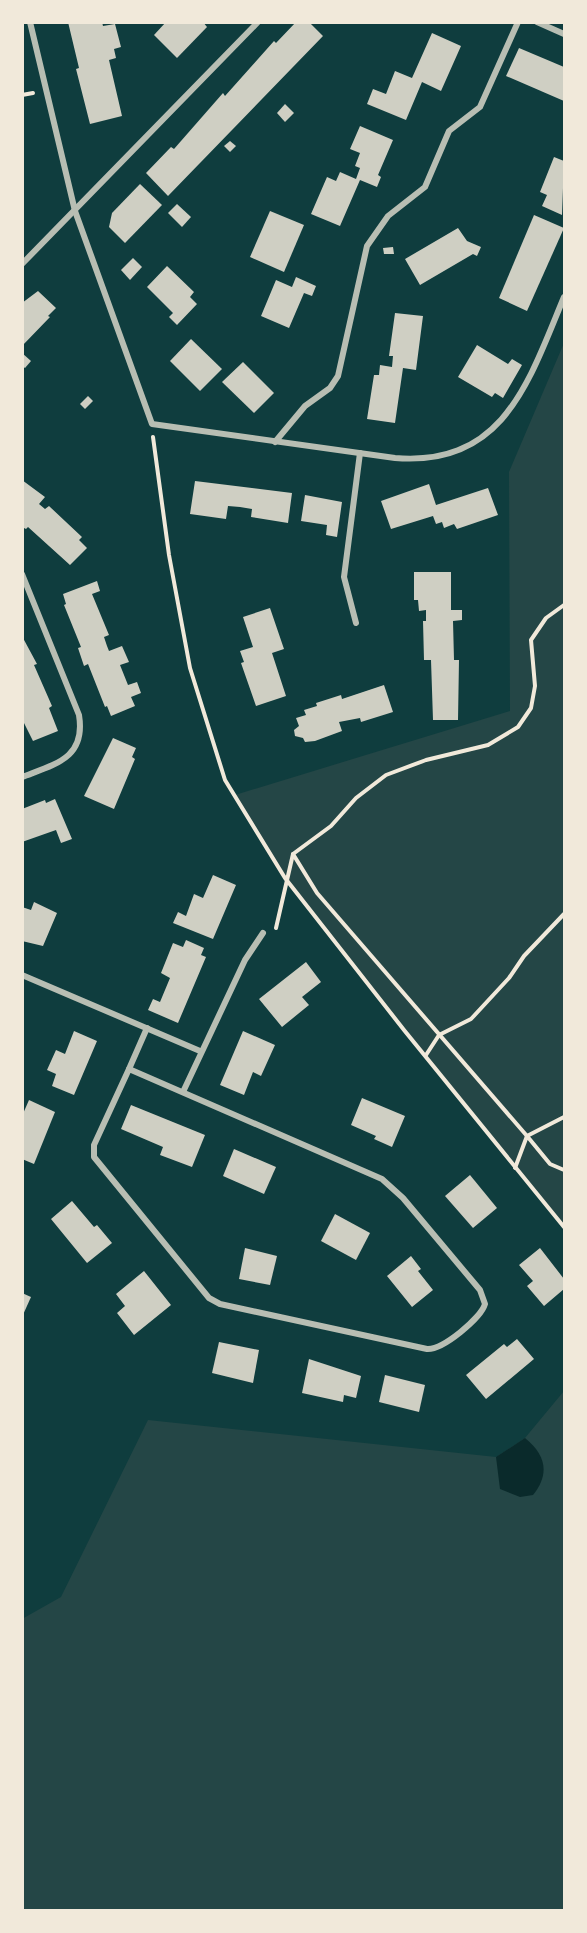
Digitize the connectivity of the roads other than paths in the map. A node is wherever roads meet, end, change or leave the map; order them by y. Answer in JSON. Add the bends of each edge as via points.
{"nodes":[{"id":1,"x":30,"y":22,"type":"edge"},
{"id":2,"x":258,"y":22,"type":"edge"},
{"id":3,"x":518,"y":22,"type":"edge"},
{"id":4,"x":537,"y":22,"type":"edge"},
{"id":5,"x":564,"y":34,"type":"edge"},
{"id":6,"x":75,"y":211,"type":"junction"},
{"id":7,"x":22,"y":264,"type":"edge"},
{"id":8,"x":564,"y":297,"type":"edge"},
{"id":9,"x":275,"y":442,"type":"junction"},
{"id":10,"x":360,"y":453,"type":"junction"},
{"id":11,"x":22,"y":574,"type":"edge"},
{"id":12,"x":356,"y":623,"type":"dead end"},
{"id":13,"x":22,"y":777,"type":"edge"},
{"id":14,"x":263,"y":933,"type":"road end"},
{"id":15,"x":22,"y":975,"type":"edge"},
{"id":16,"x":147,"y":1028,"type":"junction"},
{"id":17,"x":200,"y":1051,"type":"junction"},
{"id":18,"x":129,"y":1069,"type":"junction"},
{"id":19,"x":183,"y":1092,"type":"junction"}],
"edges":[{"from":1,"to":6,"type":"street"},
{"from":2,"to":6,"type":"street"},
{"from":3,"to":9,"type":"street","via":[[480,107],[449,131],[425,187],[388,216],[367,246],[338,376],[330,388],[305,406]]},
{"from":4,"to":5,"type":"street"},
{"from":6,"to":7,"type":"street"},
{"from":6,"to":9,"type":"street","via":[[152,424]]},
{"from":8,"to":10,"type":"street","via":[[519,397],[489,434],[463,449],[429,458]]},
{"from":9,"to":10,"type":"street"},
{"from":10,"to":12,"type":"street","via":[[344,577]]},
{"from":11,"to":13,"type":"street","via":[[80,723],[77,746],[69,755]]},
{"from":14,"to":17,"type":"street","via":[[245,960]]},
{"from":15,"to":16,"type":"street"},
{"from":16,"to":17,"type":"street"},
{"from":16,"to":18,"type":"street"},
{"from":17,"to":19,"type":"street"},
{"from":18,"to":19,"type":"street"},
{"from":18,"to":19,"type":"street","via":[[94,1145],[94,1158],[209,1298],[220,1304],[428,1349],[442,1345],[480,1316],[485,1304],[480,1290],[397,1191],[382,1179]]}]}
